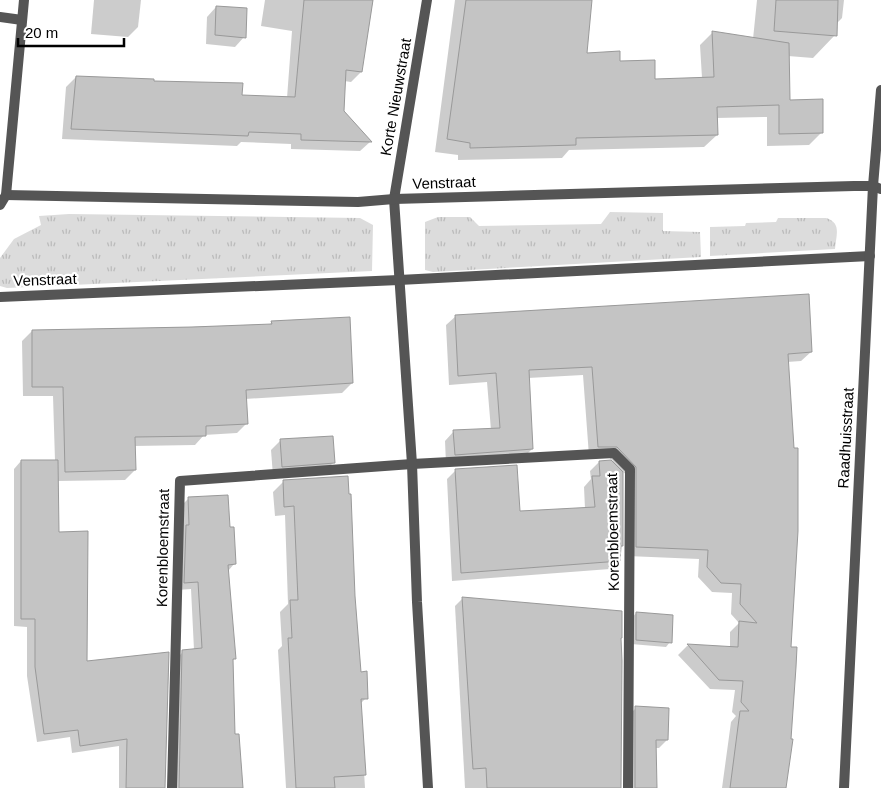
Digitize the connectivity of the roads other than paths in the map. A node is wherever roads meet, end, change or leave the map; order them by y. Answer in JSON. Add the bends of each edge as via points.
{"nodes":[{"id":1,"x":24,"y":0,"type":"edge"},
{"id":2,"x":427,"y":0,"type":"edge"},
{"id":3,"x":0,"y":17,"type":"edge"},
{"id":4,"x":22,"y":20,"type":"junction"},
{"id":5,"x":881,"y":90,"type":"edge"},
{"id":6,"x":877,"y":188,"type":"edge"},
{"id":7,"x":6,"y":195,"type":"junction"},
{"id":8,"x":394,"y":199,"type":"junction"},
{"id":9,"x":0,"y":205,"type":"edge"},
{"id":10,"x":870,"y":256,"type":"junction"},
{"id":11,"x":400,"y":280,"type":"junction"},
{"id":12,"x":0,"y":297,"type":"edge"},
{"id":13,"x":412,"y":464,"type":"junction"},
{"id":14,"x":172,"y":788,"type":"edge"},
{"id":15,"x":428,"y":788,"type":"edge"},
{"id":16,"x":628,"y":788,"type":"edge"},
{"id":17,"x":844,"y":788,"type":"edge"}],
"edges":[{"from":1,"to":4,"type":"street"},
{"from":2,"to":8,"type":"street","name":"Korte Nieuwstraat"},
{"from":3,"to":4,"type":"street"},
{"from":4,"to":7,"type":"street"},
{"from":5,"to":6,"type":"street","name":"Raadhuisstraat"},
{"from":6,"to":8,"type":"street","name":"Venstraat"},
{"from":6,"to":10,"type":"street","name":"Raadhuisstraat"},
{"from":7,"to":8,"type":"street","name":"Venstraat","via":[[358,202]]},
{"from":7,"to":9,"type":"street"},
{"from":8,"to":11,"type":"street"},
{"from":10,"to":11,"type":"street","name":"Venstraat"},
{"from":10,"to":17,"type":"street","name":"Raadhuisstraat"},
{"from":11,"to":12,"type":"street","name":"Venstraat"},
{"from":11,"to":13,"type":"street"},
{"from":13,"to":14,"type":"street","name":"Korenbloemstraat","via":[[180,481]]},
{"from":13,"to":15,"type":"street"},
{"from":13,"to":16,"type":"street","name":"Korenbloemstraat","via":[[614,453],[630,469]]}]}
